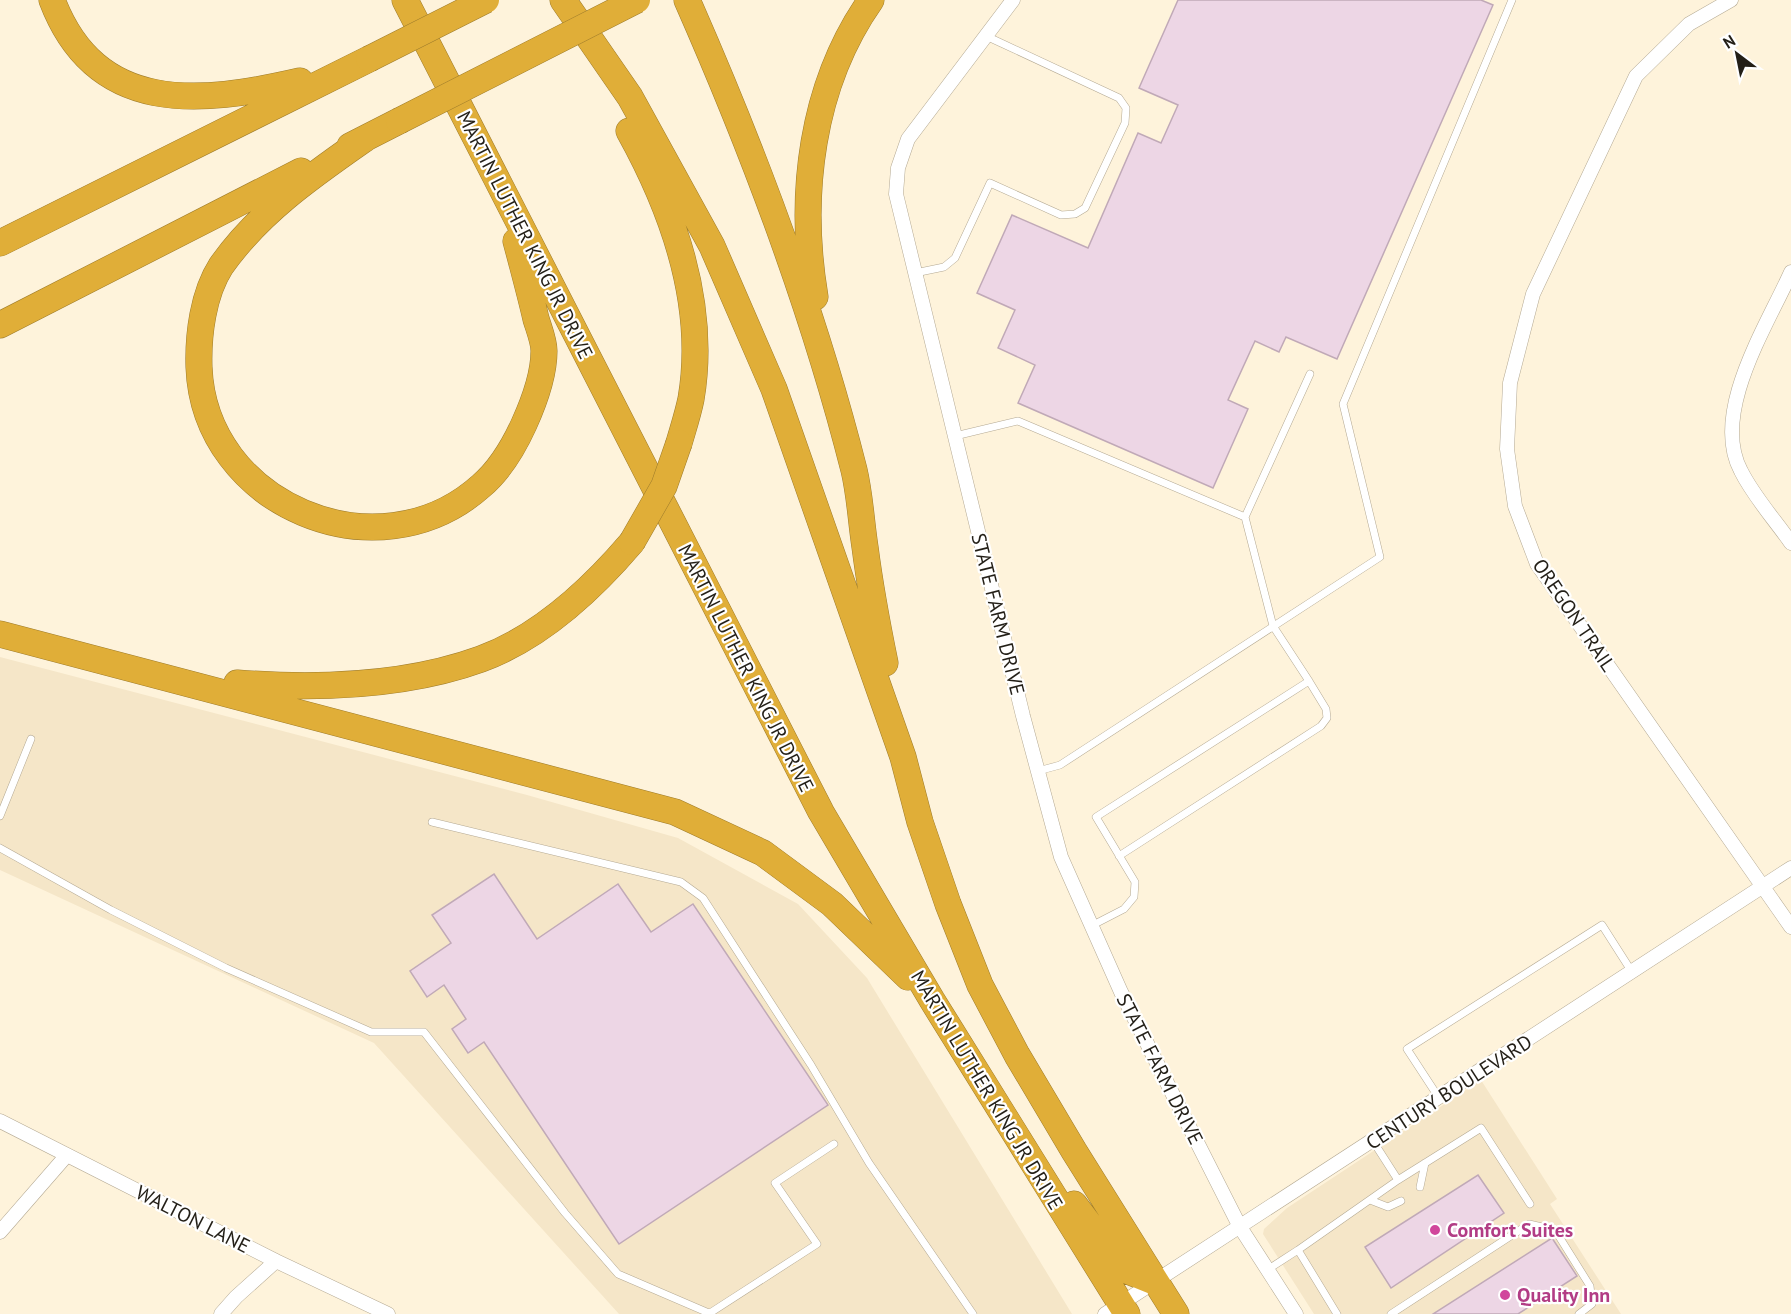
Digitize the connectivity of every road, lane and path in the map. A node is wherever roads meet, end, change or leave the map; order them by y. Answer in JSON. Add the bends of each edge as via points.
{"nodes":[{"id":1,"x":52,"y":0,"type":"edge"},
{"id":2,"x":405,"y":0,"type":"edge"},
{"id":3,"x":486,"y":0,"type":"edge"},
{"id":4,"x":555,"y":0,"type":"edge"},
{"id":5,"x":563,"y":0,"type":"edge"},
{"id":6,"x":637,"y":0,"type":"edge"},
{"id":7,"x":687,"y":0,"type":"edge"},
{"id":8,"x":872,"y":0,"type":"edge"},
{"id":9,"x":1013,"y":0,"type":"edge"},
{"id":10,"x":1512,"y":0,"type":"edge"},
{"id":11,"x":1731,"y":0,"type":"edge"},
{"id":12,"x":986,"y":36,"type":"junction"},
{"id":13,"x":341,"y":72,"type":"junction"},
{"id":14,"x":366,"y":138,"type":"junction"},
{"id":15,"x":505,"y":194,"type":"junction"},
{"id":16,"x":0,"y":243,"type":"edge"},
{"id":17,"x":1791,"y":272,"type":"edge"},
{"id":18,"x":915,"y":273,"type":"junction"},
{"id":19,"x":0,"y":325,"type":"edge"},
{"id":20,"x":1310,"y":374,"type":"dead end"},
{"id":21,"x":830,"y":383,"type":"junction"},
{"id":22,"x":955,"y":436,"type":"junction"},
{"id":23,"x":1245,"y":517,"type":"junction"},
{"id":24,"x":1791,"y":543,"type":"edge"},
{"id":25,"x":1274,"y":626,"type":"junction"},
{"id":26,"x":0,"y":634,"type":"edge"},
{"id":27,"x":179,"y":680,"type":"junction"},
{"id":28,"x":1309,"y":681,"type":"junction"},
{"id":29,"x":31,"y":739,"type":"dead end"},
{"id":30,"x":903,"y":757,"type":"junction"},
{"id":31,"x":1037,"y":771,"type":"junction"},
{"id":32,"x":0,"y":816,"type":"edge"},
{"id":33,"x":432,"y":822,"type":"dead end"},
{"id":34,"x":0,"y":848,"type":"edge"},
{"id":35,"x":1119,"y":856,"type":"junction"},
{"id":36,"x":1791,"y":868,"type":"edge"},
{"id":37,"x":1763,"y":888,"type":"junction"},
{"id":38,"x":1091,"y":926,"type":"junction"},
{"id":39,"x":1791,"y":927,"type":"edge"},
{"id":40,"x":1633,"y":973,"type":"junction"},
{"id":41,"x":932,"y":1000,"type":"junction"},
{"id":42,"x":1438,"y":1098,"type":"junction"},
{"id":43,"x":1004,"y":1118,"type":"junction"},
{"id":44,"x":0,"y":1121,"type":"edge"},
{"id":45,"x":1373,"y":1141,"type":"junction"},
{"id":46,"x":834,"y":1144,"type":"dead end"},
{"id":47,"x":67,"y":1155,"type":"junction"},
{"id":48,"x":1425,"y":1163,"type":"junction"},
{"id":49,"x":1398,"y":1180,"type":"junction"},
{"id":50,"x":1420,"y":1187,"type":"dead end"},
{"id":51,"x":1370,"y":1200,"type":"junction"},
{"id":52,"x":1401,"y":1202,"type":"dead end"},
{"id":53,"x":1530,"y":1204,"type":"dead end"},
{"id":54,"x":1240,"y":1227,"type":"junction"},
{"id":55,"x":0,"y":1232,"type":"edge"},
{"id":56,"x":1298,"y":1250,"type":"junction"},
{"id":57,"x":276,"y":1261,"type":"junction"},
{"id":58,"x":1267,"y":1270,"type":"junction"},
{"id":59,"x":1155,"y":1282,"type":"junction"},
{"id":60,"x":1124,"y":1311,"type":"edge"},
{"id":61,"x":221,"y":1314,"type":"edge"},
{"id":62,"x":388,"y":1314,"type":"edge"},
{"id":63,"x":710,"y":1314,"type":"edge"},
{"id":64,"x":973,"y":1314,"type":"edge"},
{"id":65,"x":1176,"y":1314,"type":"edge"},
{"id":66,"x":1296,"y":1314,"type":"edge"},
{"id":67,"x":1337,"y":1314,"type":"edge"},
{"id":68,"x":1391,"y":1314,"type":"edge"},
{"id":69,"x":1579,"y":1314,"type":"edge"}],
"edges":[{"from":1,"to":13,"type":"highway","via":[[66,31],[96,64],[134,88],[163,96],[216,96],[262,90]]},
{"from":2,"to":15,"type":"highway","name":"MARTIN LUTHER KING JR DRIVE"},
{"from":3,"to":13,"type":"highway","bridge":true},
{"from":4,"to":27,"type":"highway","bridge":true,"via":[[642,156],[681,246],[691,294],[691,398],[664,486],[632,542],[592,585],[520,640],[482,659],[355,685],[289,687]]},
{"from":5,"to":30,"type":"highway","via":[[630,97],[712,246],[778,400]]},
{"from":6,"to":14,"type":"highway","bridge":true},
{"from":7,"to":21,"type":"highway","via":[[734,106],[791,261]]},
{"from":8,"to":21,"type":"highway","via":[[841,51],[823,99],[807,198],[812,279]]},
{"from":9,"to":12,"type":"street","name":"STATE FARM DRIVE"},
{"from":10,"to":25,"type":"lane","via":[[1343,404],[1380,557]]},
{"from":11,"to":37,"type":"street","name":"OREGON TRAIL","via":[[1689,24],[1636,76],[1533,294],[1510,383],[1507,448],[1515,506],[1537,564]]},
{"from":12,"to":18,"type":"street","name":"STATE FARM DRIVE","via":[[908,139],[898,168],[896,194]]},
{"from":12,"to":18,"type":"lane","via":[[1119,98],[1126,108],[1125,123],[1085,208],[1061,215],[990,183],[955,258],[944,267]]},
{"from":13,"to":16,"type":"highway"},
{"from":14,"to":15,"type":"highway","via":[[299,184],[250,231],[220,268],[206,303],[198,345],[207,415],[225,451],[272,497],[301,513],[361,527],[403,523],[442,511],[481,486],[514,446],[534,402],[544,350]]},
{"from":14,"to":19,"type":"highway"},
{"from":15,"to":41,"type":"highway","name":"MARTIN LUTHER KING JR DRIVE","via":[[821,813]]},
{"from":17,"to":24,"type":"street","via":[[1737,390],[1731,438],[1740,470]]},
{"from":18,"to":22,"type":"street","name":"STATE FARM DRIVE"},
{"from":20,"to":23,"type":"lane"},
{"from":21,"to":30,"type":"highway","via":[[855,473],[872,597]]},
{"from":22,"to":23,"type":"lane","via":[[1018,421]]},
{"from":22,"to":31,"type":"street","name":"STATE FARM DRIVE"},
{"from":23,"to":25,"type":"lane"},
{"from":25,"to":28,"type":"lane"},
{"from":25,"to":31,"type":"lane","via":[[1060,765]]},
{"from":26,"to":27,"type":"highway"},
{"from":27,"to":41,"type":"highway","via":[[675,812],[763,853],[832,904]]},
{"from":28,"to":35,"type":"lane","via":[[1326,709],[1327,718],[1321,726]]},
{"from":28,"to":35,"type":"lane","via":[[1096,817]]},
{"from":29,"to":32,"type":"lane"},
{"from":30,"to":59,"type":"highway","via":[[920,822],[980,985],[1051,1113]]},
{"from":31,"to":38,"type":"street","name":"STATE FARM DRIVE","via":[[1061,857]]},
{"from":33,"to":64,"type":"lane","via":[[681,882],[704,898],[869,1163]]},
{"from":34,"to":63,"type":"lane","via":[[205,957],[371,1032],[424,1032],[565,1213],[618,1274]]},
{"from":35,"to":38,"type":"lane","via":[[1135,882],[1134,897],[1124,909]]},
{"from":36,"to":37,"type":"street","name":"CENTURY BOULEVARD"},
{"from":37,"to":39,"type":"street","name":"OREGON TRAIL"},
{"from":37,"to":40,"type":"street","name":"CENTURY BOULEVARD"},
{"from":38,"to":54,"type":"street","name":"STATE FARM DRIVE"},
{"from":40,"to":42,"type":"street","name":"CENTURY BOULEVARD"},
{"from":40,"to":42,"type":"lane","via":[[1602,925],[1407,1049]]},
{"from":41,"to":43,"type":"highway","name":"MARTIN LUTHER KING JR DRIVE"},
{"from":42,"to":45,"type":"street","name":"CENTURY BOULEVARD"},
{"from":43,"to":59,"type":"highway","via":[[1024,1136],[1123,1269]]},
{"from":43,"to":60,"type":"highway","name":"MARTIN LUTHER KING JR DRIVE"},
{"from":44,"to":47,"type":"street","name":"WALTON LANE"},
{"from":45,"to":49,"type":"lane"},
{"from":45,"to":54,"type":"street","name":"CENTURY BOULEVARD"},
{"from":46,"to":63,"type":"lane","via":[[775,1183],[816,1244]]},
{"from":47,"to":55,"type":"street"},
{"from":47,"to":57,"type":"street","name":"WALTON LANE"},
{"from":48,"to":49,"type":"lane"},
{"from":48,"to":50,"type":"lane"},
{"from":48,"to":53,"type":"lane","via":[[1481,1128]]},
{"from":49,"to":51,"type":"lane"},
{"from":51,"to":52,"type":"lane","via":[[1388,1207]]},
{"from":51,"to":56,"type":"lane"},
{"from":54,"to":58,"type":"street","name":"STATE FARM DRIVE"},
{"from":54,"to":59,"type":"street","name":"CENTURY BOULEVARD"},
{"from":56,"to":58,"type":"lane"},
{"from":56,"to":67,"type":"lane"},
{"from":57,"to":61,"type":"street"},
{"from":57,"to":62,"type":"street","name":"WALTON LANE"},
{"from":58,"to":66,"type":"street","name":"STATE FARM DRIVE"},
{"from":59,"to":60,"type":"street","name":"CENTURY BOULEVARD"},
{"from":59,"to":65,"type":"highway"},
{"from":68,"to":69,"type":"lane","via":[[1529,1224],[1555,1230],[1590,1286],[1592,1304]]}]}
